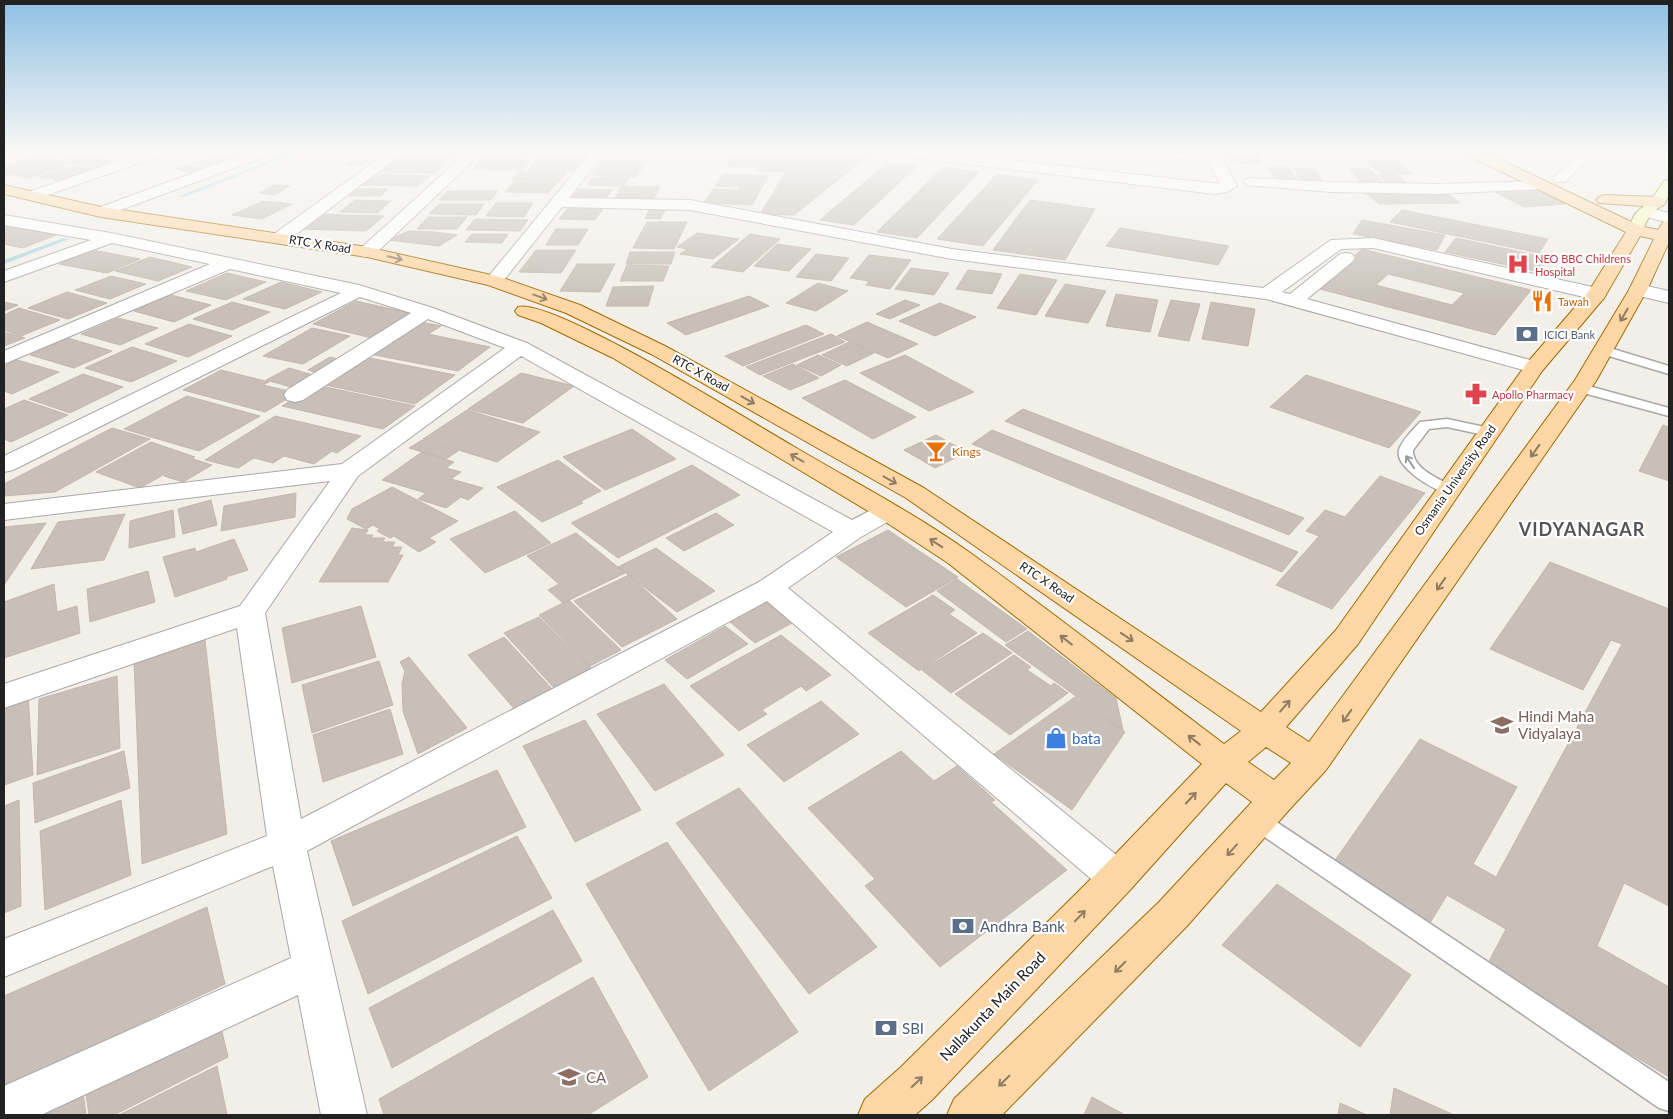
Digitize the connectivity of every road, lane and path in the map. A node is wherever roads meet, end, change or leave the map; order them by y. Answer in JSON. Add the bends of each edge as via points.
{"nodes":[{"id":1,"x":41,"y":204,"type":"edge"},
{"id":2,"x":48,"y":204,"type":"edge"},
{"id":3,"x":122,"y":204,"type":"edge"},
{"id":4,"x":326,"y":204,"type":"edge"},
{"id":5,"x":419,"y":204,"type":"edge"},
{"id":6,"x":557,"y":204,"type":"edge"},
{"id":7,"x":656,"y":204,"type":"edge"},
{"id":8,"x":1603,"y":204,"type":"edge"},
{"id":9,"x":1614,"y":204,"type":"edge"},
{"id":10,"x":1614,"y":204,"type":"edge"},
{"id":11,"x":1662,"y":204,"type":"edge"},
{"id":12,"x":101,"y":212,"type":"junction"},
{"id":13,"x":4,"y":220,"type":"edge"},
{"id":14,"x":1656,"y":221,"type":"edge"},
{"id":15,"x":110,"y":238,"type":"junction"},
{"id":16,"x":280,"y":238,"type":"junction"},
{"id":17,"x":367,"y":252,"type":"junction"},
{"id":18,"x":1346,"y":257,"type":"dead end"},
{"id":19,"x":228,"y":263,"type":"junction"},
{"id":20,"x":4,"y":277,"type":"edge"},
{"id":21,"x":494,"y":281,"type":"junction"},
{"id":22,"x":1638,"y":290,"type":"junction"},
{"id":23,"x":359,"y":291,"type":"junction"},
{"id":24,"x":1267,"y":294,"type":"junction"},
{"id":25,"x":1597,"y":294,"type":"junction"},
{"id":26,"x":1669,"y":297,"type":"edge"},
{"id":27,"x":1293,"y":301,"type":"junction"},
{"id":28,"x":573,"y":309,"type":"junction"},
{"id":29,"x":426,"y":312,"type":"junction"},
{"id":30,"x":548,"y":319,"type":"junction"},
{"id":31,"x":520,"y":347,"type":"junction"},
{"id":32,"x":1603,"y":350,"type":"junction"},
{"id":33,"x":4,"y":358,"type":"edge"},
{"id":34,"x":1534,"y":366,"type":"junction"},
{"id":35,"x":1669,"y":370,"type":"edge"},
{"id":36,"x":1581,"y":388,"type":"junction"},
{"id":37,"x":295,"y":396,"type":"dead end"},
{"id":38,"x":1669,"y":412,"type":"edge"},
{"id":39,"x":1489,"y":432,"type":"junction"},
{"id":40,"x":4,"y":465,"type":"edge"},
{"id":41,"x":349,"y":471,"type":"junction"},
{"id":42,"x":1449,"y":490,"type":"junction"},
{"id":43,"x":4,"y":512,"type":"edge"},
{"id":44,"x":887,"y":512,"type":"junction"},
{"id":45,"x":852,"y":531,"type":"junction"},
{"id":46,"x":769,"y":588,"type":"junction"},
{"id":47,"x":250,"y":613,"type":"junction"},
{"id":48,"x":4,"y":696,"type":"edge"},
{"id":49,"x":1264,"y":730,"type":"junction"},
{"id":50,"x":1314,"y":761,"type":"junction"},
{"id":51,"x":1224,"y":763,"type":"junction"},
{"id":52,"x":1267,"y":811,"type":"junction"},
{"id":53,"x":287,"y":844,"type":"junction"},
{"id":54,"x":1117,"y":878,"type":"junction"},
{"id":55,"x":4,"y":958,"type":"edge"},
{"id":56,"x":314,"y":967,"type":"junction"},
{"id":57,"x":1669,"y":1098,"type":"edge"},
{"id":58,"x":4,"y":1109,"type":"edge"},
{"id":59,"x":344,"y":1115,"type":"edge"},
{"id":60,"x":881,"y":1115,"type":"edge"},
{"id":61,"x":970,"y":1115,"type":"edge"}],
"edges":[{"from":1,"to":30,"type":"main road","name":"RTC X Road","via":[[352,263],[488,298]]},
{"from":2,"to":12,"type":"main road","name":"RTC X Road"},
{"from":3,"to":12,"type":"street"},
{"from":4,"to":16,"type":"street"},
{"from":5,"to":17,"type":"street"},
{"from":6,"to":21,"type":"street"},
{"from":7,"to":24,"type":"street","via":[[690,205],[952,254]]},
{"from":8,"to":14,"type":"main road"},
{"from":9,"to":14,"type":"main road"},
{"from":10,"to":14,"type":"main road"},
{"from":11,"to":14,"type":"main road","name":"Osmania University Road"},
{"from":12,"to":16,"type":"main road","name":"RTC X Road"},
{"from":13,"to":15,"type":"street"},
{"from":14,"to":22,"type":"main road","name":"Osmania University Road"},
{"from":14,"to":25,"type":"main road","name":"Osmania University Road"},
{"from":15,"to":19,"type":"street"},
{"from":15,"to":20,"type":"street"},
{"from":16,"to":17,"type":"main road","name":"RTC X Road"},
{"from":17,"to":21,"type":"main road","name":"RTC X Road","one_way":true},
{"from":18,"to":27,"type":"street"},
{"from":19,"to":23,"type":"street"},
{"from":19,"to":33,"type":"street"},
{"from":21,"to":28,"type":"main road","name":"RTC X Road","one_way":true},
{"from":22,"to":26,"type":"street"},
{"from":22,"to":32,"type":"main road","name":"Osmania University Road","one_way":true},
{"from":23,"to":29,"type":"street"},
{"from":23,"to":40,"type":"street"},
{"from":24,"to":25,"type":"street","via":[[1337,244],[1353,242],[1373,243]]},
{"from":24,"to":27,"type":"street"},
{"from":25,"to":34,"type":"main road","name":"Osmania University Road"},
{"from":27,"to":34,"type":"street"},
{"from":28,"to":30,"type":"main road"},
{"from":28,"to":49,"type":"main road","name":"RTC X Road","one_way":true,"via":[[658,350],[915,493]]},
{"from":29,"to":31,"type":"street"},
{"from":29,"to":37,"type":"street"},
{"from":44,"to":30,"type":"main road","name":"RTC X Road","one_way":true,"via":[[620,354]]},
{"from":31,"to":41,"type":"street"},
{"from":31,"to":45,"type":"street"},
{"from":32,"to":35,"type":"lane"},
{"from":32,"to":36,"type":"main road","name":"Osmania University Road"},
{"from":34,"to":39,"type":"main road","name":"Osmania University Road"},
{"from":36,"to":38,"type":"lane"},
{"from":36,"to":50,"type":"main road","name":"Osmania University Road","one_way":true},
{"from":39,"to":42,"type":"main road","name":"Osmania University Road"},
{"from":42,"to":39,"type":"lane","one_way":true,"via":[[1416,470],[1409,463],[1406,449],[1425,424],[1446,423]]},
{"from":41,"to":43,"type":"street"},
{"from":41,"to":47,"type":"street"},
{"from":49,"to":42,"type":"main road","name":"Osmania University Road","one_way":true,"via":[[1347,638]]},
{"from":44,"to":45,"type":"street"},
{"from":51,"to":44,"type":"main road","name":"RTC X Road","one_way":true,"via":[[958,557]]},
{"from":45,"to":46,"type":"street"},
{"from":46,"to":53,"type":"street"},
{"from":46,"to":54,"type":"street"},
{"from":47,"to":48,"type":"street"},
{"from":47,"to":53,"type":"street"},
{"from":49,"to":50,"type":"main road","name":"RTC X Road"},
{"from":49,"to":51,"type":"main road","name":"Osmania University Road"},
{"from":50,"to":52,"type":"main road","name":"Osmania University Road"},
{"from":51,"to":52,"type":"main road","name":"RTC X Road"},
{"from":54,"to":51,"type":"main road","name":"Nallakunta Main Road","one_way":true},
{"from":52,"to":57,"type":"lane"},
{"from":52,"to":61,"type":"main road","one_way":true,"via":[[1173,914]]},
{"from":53,"to":55,"type":"street"},
{"from":53,"to":56,"type":"street"},
{"from":60,"to":54,"type":"main road","name":"Nallakunta Main Road","one_way":true,"via":[[917,1083]]},
{"from":56,"to":58,"type":"street"},
{"from":56,"to":59,"type":"street"}]}
